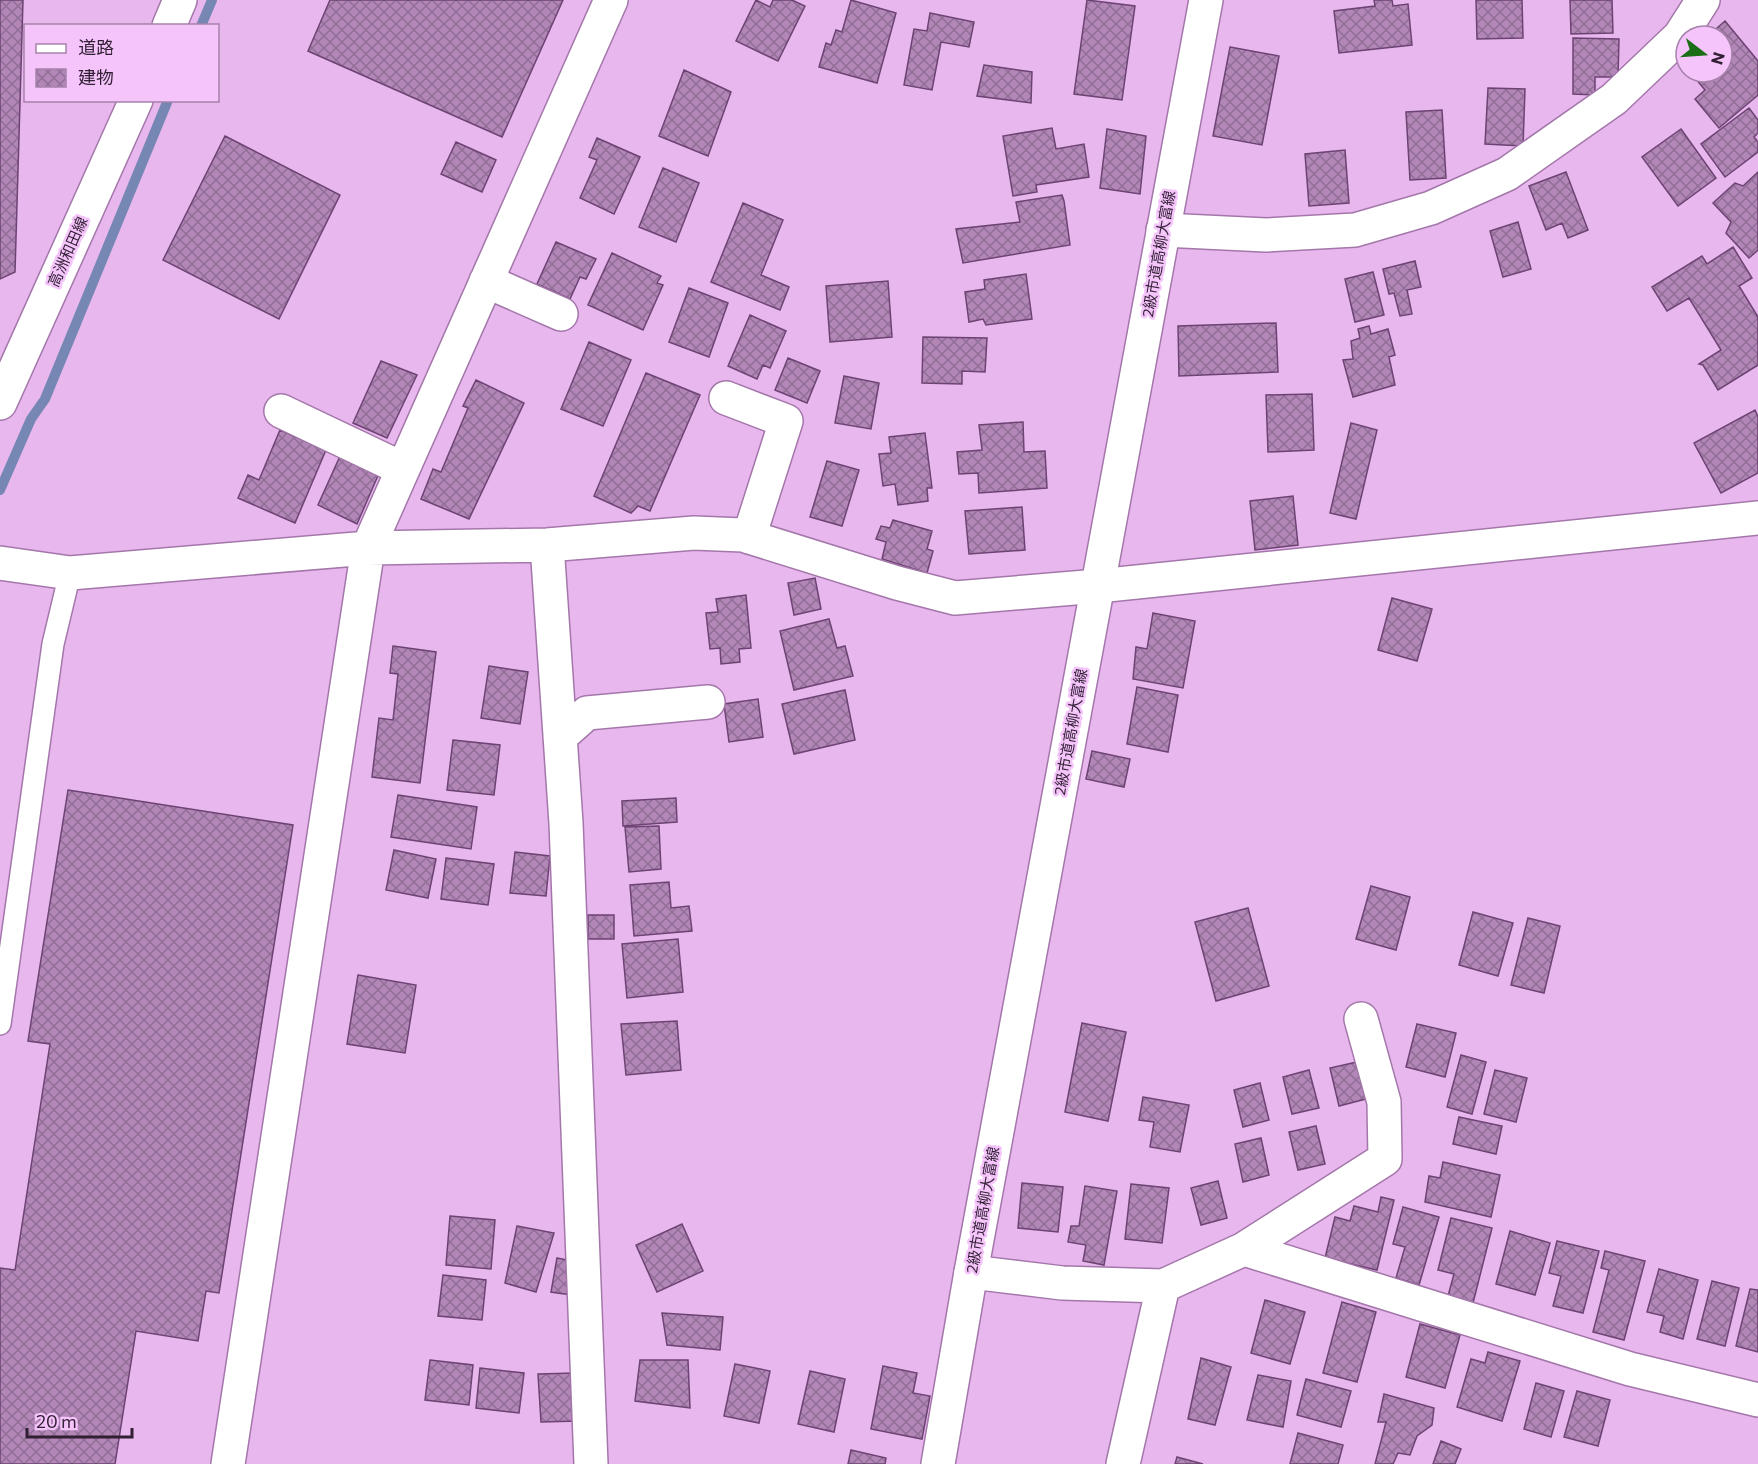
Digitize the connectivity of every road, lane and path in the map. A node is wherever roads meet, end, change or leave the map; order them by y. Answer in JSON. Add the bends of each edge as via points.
{"nodes":[{"id":1,"x":180,"y":0,"type":"edge"},
{"id":2,"x":611,"y":0,"type":"edge"},
{"id":3,"x":1206,"y":0,"type":"edge"},
{"id":4,"x":1703,"y":0,"type":"edge"},
{"id":5,"x":170,"y":24,"type":"edge"},
{"id":6,"x":135,"y":102,"type":"edge"},
{"id":7,"x":1163,"y":230,"type":"junction"},
{"id":8,"x":486,"y":281,"type":"junction"},
{"id":9,"x":561,"y":314,"type":"dead end"},
{"id":10,"x":726,"y":398,"type":"dead end"},
{"id":11,"x":0,"y":403,"type":"edge"},
{"id":12,"x":281,"y":411,"type":"dead end"},
{"id":13,"x":403,"y":469,"type":"junction"},
{"id":14,"x":1758,"y":518,"type":"edge"},
{"id":15,"x":749,"y":537,"type":"junction"},
{"id":16,"x":547,"y":544,"type":"junction"},
{"id":17,"x":368,"y":548,"type":"junction"},
{"id":18,"x":6,"y":564,"type":"edge"},
{"id":19,"x":70,"y":573,"type":"junction"},
{"id":20,"x":1098,"y":586,"type":"junction"},
{"id":21,"x":708,"y":702,"type":"dead end"},
{"id":22,"x":560,"y":736,"type":"junction"},
{"id":23,"x":1361,"y":1019,"type":"dead end"},
{"id":24,"x":0,"y":1024,"type":"edge"},
{"id":25,"x":1244,"y":1249,"type":"junction"},
{"id":26,"x":971,"y":1272,"type":"junction"},
{"id":27,"x":1163,"y":1286,"type":"junction"},
{"id":28,"x":1758,"y":1400,"type":"edge"},
{"id":29,"x":228,"y":1464,"type":"edge"},
{"id":30,"x":591,"y":1464,"type":"edge"},
{"id":31,"x":938,"y":1464,"type":"edge"},
{"id":32,"x":1124,"y":1464,"type":"edge"}],
"edges":[{"from":1,"to":5,"type":"street"},
{"from":2,"to":8,"type":"street"},
{"from":3,"to":7,"type":"street","name":"2級市道高柳大富線"},
{"from":4,"to":7,"type":"street","via":[[1680,36],[1614,99],[1508,174],[1431,208],[1355,230],[1266,236]]},
{"from":6,"to":11,"type":"street","name":"高洲和田線"},
{"from":7,"to":20,"type":"street","name":"2級市道高柳大富線"},
{"from":8,"to":9,"type":"street"},
{"from":8,"to":13,"type":"street"},
{"from":10,"to":15,"type":"street","via":[[786,421]]},
{"from":12,"to":13,"type":"street"},
{"from":13,"to":17,"type":"street"},
{"from":14,"to":20,"type":"street"},
{"from":15,"to":16,"type":"street","via":[[694,533]]},
{"from":15,"to":20,"type":"street","via":[[955,598]]},
{"from":16,"to":17,"type":"street"},
{"from":16,"to":22,"type":"street"},
{"from":17,"to":19,"type":"street"},
{"from":17,"to":29,"type":"street"},
{"from":18,"to":19,"type":"street"},
{"from":19,"to":24,"type":"lane","via":[[53,644]]},
{"from":20,"to":26,"type":"street","name":"2級市道高柳大富線"},
{"from":21,"to":22,"type":"street","via":[[587,713]]},
{"from":22,"to":30,"type":"street"},
{"from":23,"to":25,"type":"street","via":[[1384,1102],[1385,1159]]},
{"from":25,"to":27,"type":"street"},
{"from":25,"to":28,"type":"street","via":[[1630,1369]]},
{"from":26,"to":27,"type":"street","via":[[1062,1283]]},
{"from":26,"to":31,"type":"street","name":"2級市道高柳大富線"},
{"from":27,"to":32,"type":"street"}]}
